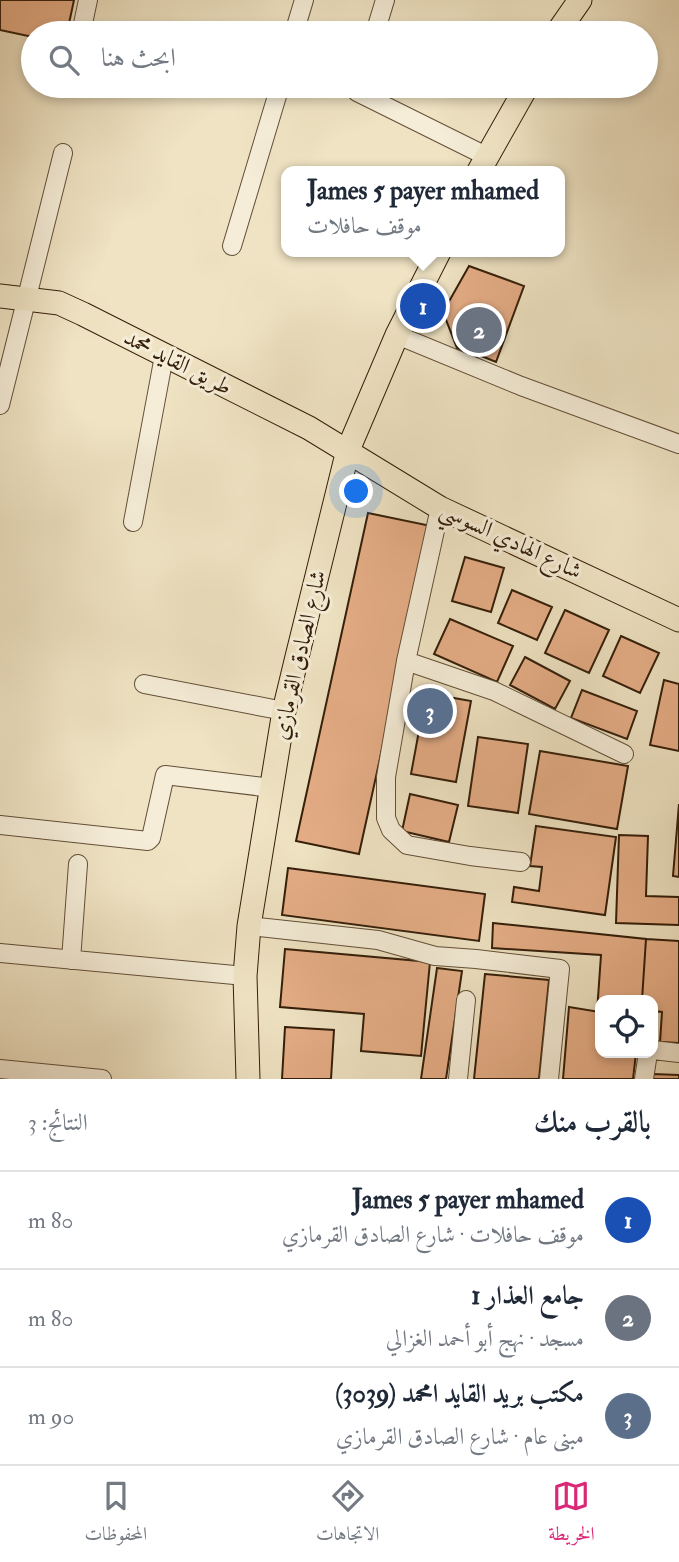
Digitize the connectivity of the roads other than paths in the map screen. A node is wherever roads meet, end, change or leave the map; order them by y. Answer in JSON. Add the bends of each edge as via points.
{"nodes":[{"id":1,"x":88,"y":0,"type":"edge"},
{"id":2,"x":304,"y":0,"type":"edge"},
{"id":3,"x":385,"y":0,"type":"edge"},
{"id":4,"x":563,"y":0,"type":"edge"},
{"id":5,"x":580,"y":0,"type":"edge"},
{"id":6,"x":84,"y":21,"type":"edge"},
{"id":7,"x":298,"y":21,"type":"edge"},
{"id":8,"x":379,"y":21,"type":"edge"},
{"id":9,"x":560,"y":21,"type":"edge"},
{"id":10,"x":565,"y":21,"type":"edge"},
{"id":11,"x":276,"y":98,"type":"edge"},
{"id":12,"x":373,"y":98,"type":"edge"},
{"id":13,"x":520,"y":98,"type":"edge"},
{"id":14,"x":64,"y":153,"type":"dead end"},
{"id":15,"x":482,"y":164,"type":"edge"},
{"id":16,"x":232,"y":247,"type":"dead end"},
{"id":17,"x":436,"y":257,"type":"edge"},
{"id":18,"x":0,"y":296,"type":"edge"},
{"id":19,"x":28,"y":300,"type":"junction"},
{"id":20,"x":397,"y":335,"type":"junction"},
{"id":21,"x":164,"y":356,"type":"junction"},
{"id":22,"x":0,"y":405,"type":"edge"},
{"id":23,"x":679,"y":444,"type":"edge"},
{"id":24,"x":348,"y":450,"type":"junction"},
{"id":25,"x":440,"y":508,"type":"junction"},
{"id":26,"x":133,"y":522,"type":"dead end"},
{"id":27,"x":679,"y":620,"type":"edge"},
{"id":28,"x":405,"y":661,"type":"junction"},
{"id":29,"x":144,"y":684,"type":"dead end"},
{"id":30,"x":284,"y":711,"type":"junction"},
{"id":31,"x":624,"y":754,"type":"dead end"},
{"id":32,"x":272,"y":788,"type":"junction"},
{"id":33,"x":0,"y":825,"type":"edge"},
{"id":34,"x":521,"y":862,"type":"dead end"},
{"id":35,"x":78,"y":864,"type":"dead end"},
{"id":36,"x":249,"y":926,"type":"junction"},
{"id":37,"x":0,"y":953,"type":"edge"},
{"id":38,"x":71,"y":960,"type":"junction"},
{"id":39,"x":245,"y":976,"type":"junction"},
{"id":40,"x":466,"y":1000,"type":"dead end"},
{"id":41,"x":658,"y":1051,"type":"edge"},
{"id":42,"x":679,"y":1053,"type":"edge"},
{"id":43,"x":647,"y":1058,"type":"edge"},
{"id":44,"x":0,"y":1069,"type":"edge"},
{"id":45,"x":102,"y":1079,"type":"edge"},
{"id":46,"x":248,"y":1079,"type":"edge"},
{"id":47,"x":458,"y":1079,"type":"edge"},
{"id":48,"x":549,"y":1079,"type":"edge"},
{"id":49,"x":644,"y":1079,"type":"edge"}],
"edges":[{"from":1,"to":6,"type":"street"},
{"from":2,"to":7,"type":"street"},
{"from":3,"to":8,"type":"street"},
{"from":4,"to":9,"type":"main road"},
{"from":5,"to":10,"type":"main road"},
{"from":11,"to":16,"type":"street"},
{"from":12,"to":15,"type":"street"},
{"from":13,"to":15,"type":"main road"},
{"from":14,"to":19,"type":"street"},
{"from":17,"to":20,"type":"main road","name":"شارع الصادق القرمازي"},
{"from":18,"to":19,"type":"main road","name":"طريق القايد محمد"},
{"from":19,"to":21,"type":"main road","name":"طريق القايد محمد","via":[[59,303]]},
{"from":19,"to":22,"type":"street"},
{"from":20,"to":23,"type":"street"},
{"from":20,"to":24,"type":"main road","name":"شارع الصادق القرمازي"},
{"from":21,"to":24,"type":"main road","name":"طريق القايد محمد"},
{"from":21,"to":26,"type":"street"},
{"from":24,"to":25,"type":"main road","name":"شارع الهادي السوسي"},
{"from":24,"to":30,"type":"main road","name":"شارع الصادق القرمازي"},
{"from":25,"to":27,"type":"main road","name":"شارع الهادي السوسي"},
{"from":25,"to":28,"type":"street"},
{"from":28,"to":31,"type":"street","via":[[494,691]]},
{"from":28,"to":34,"type":"street","via":[[386,777],[386,818],[391,830],[407,845]]},
{"from":29,"to":30,"type":"street"},
{"from":30,"to":32,"type":"main road","name":"شارع الصادق القرمازي"},
{"from":32,"to":33,"type":"street","via":[[165,775],[148,841]]},
{"from":32,"to":36,"type":"main road","name":"شارع الصادق القرمازي"},
{"from":35,"to":38,"type":"street"},
{"from":36,"to":39,"type":"main road","name":"شارع الصادق القرمازي"},
{"from":36,"to":48,"type":"street","via":[[378,940],[435,956],[561,969]]},
{"from":37,"to":38,"type":"street"},
{"from":38,"to":39,"type":"street"},
{"from":39,"to":46,"type":"main road","name":"شارع الصادق القرمازي"},
{"from":40,"to":47,"type":"street"},
{"from":41,"to":42,"type":"street"},
{"from":43,"to":49,"type":"street"},
{"from":44,"to":45,"type":"street"}]}
